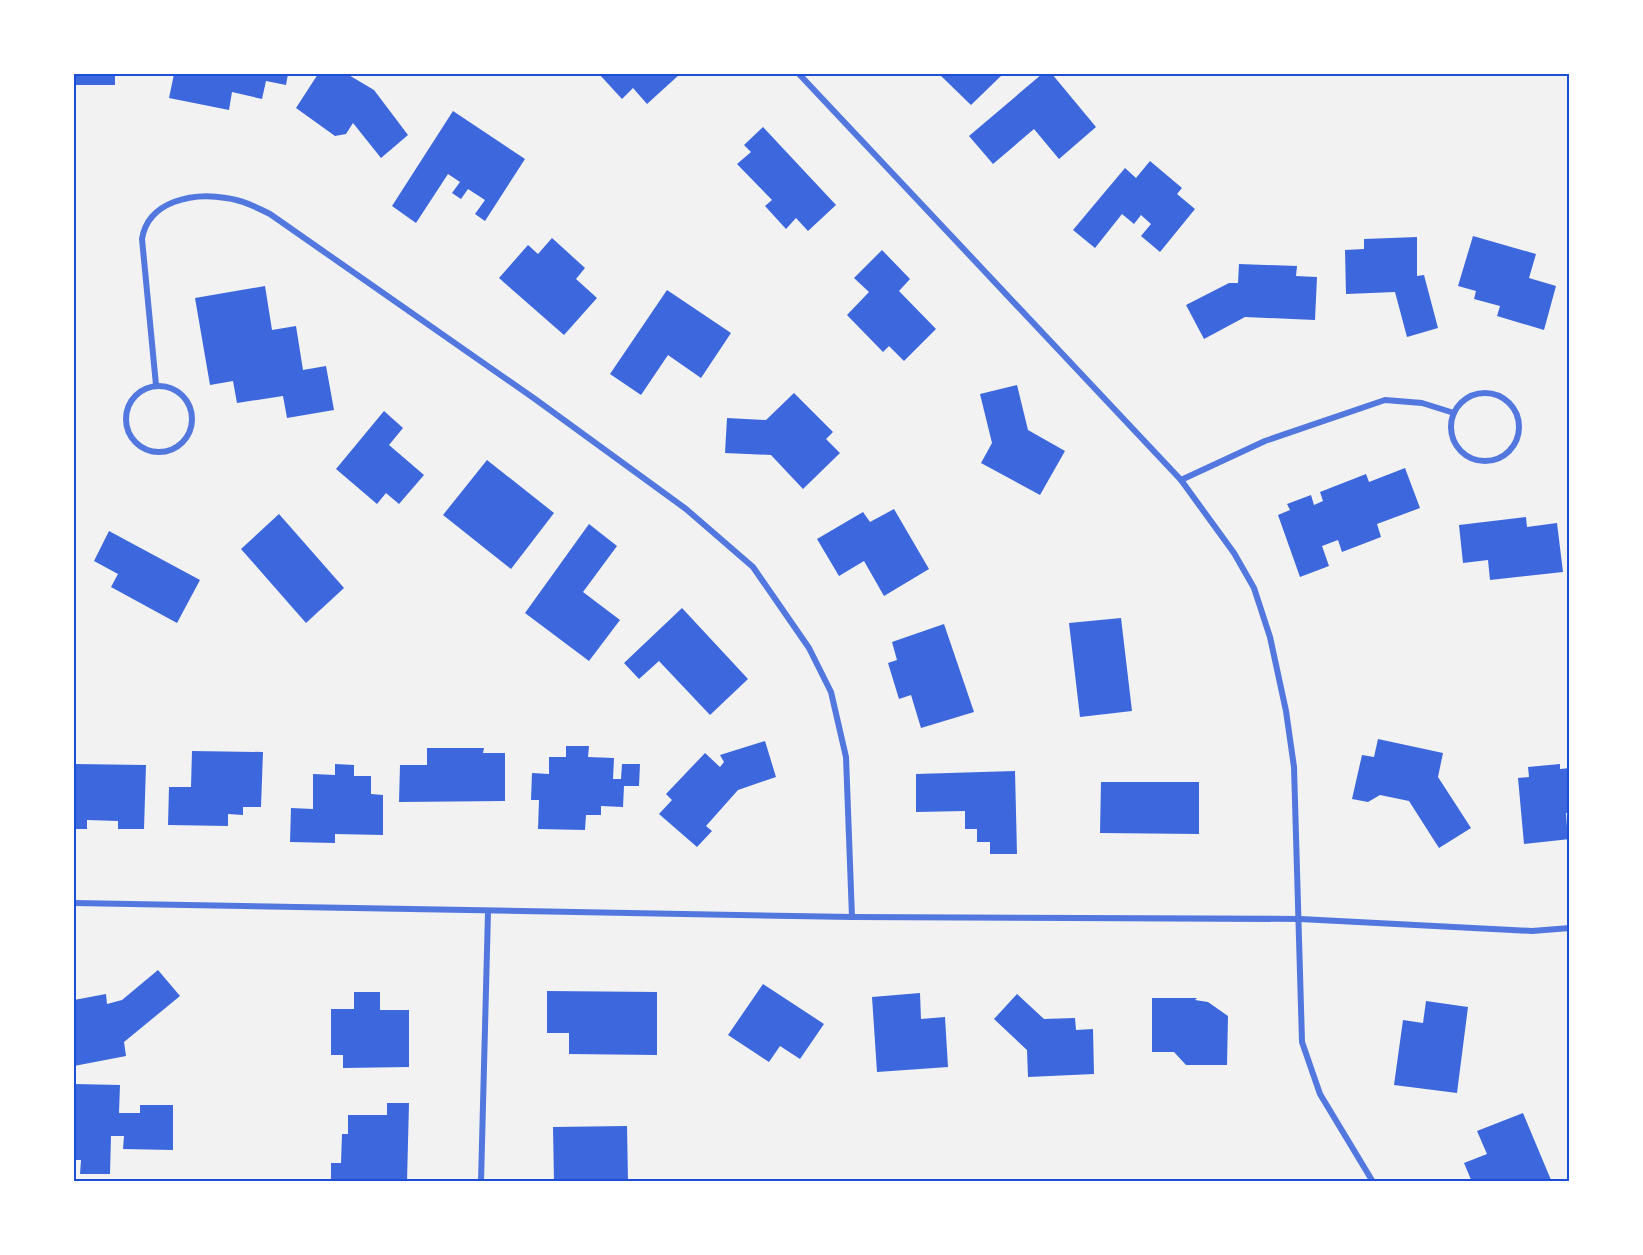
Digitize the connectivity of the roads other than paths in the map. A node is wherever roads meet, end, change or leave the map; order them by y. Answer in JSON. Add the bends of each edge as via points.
{"nodes":[{"id":1,"x":799,"y":74,"type":"edge"},
{"id":2,"x":156,"y":386,"type":"junction"},
{"id":3,"x":1454,"y":414,"type":"junction"},
{"id":4,"x":1181,"y":480,"type":"junction"},
{"id":5,"x":74,"y":903,"type":"edge"},
{"id":6,"x":488,"y":912,"type":"junction"},
{"id":7,"x":852,"y":917,"type":"junction"},
{"id":8,"x":1300,"y":919,"type":"junction"},
{"id":9,"x":1569,"y":928,"type":"edge"},
{"id":10,"x":481,"y":1182,"type":"edge"},
{"id":11,"x":1373,"y":1182,"type":"edge"}],
"edges":[{"from":1,"to":4,"type":"street"},
{"from":2,"to":2,"type":"street","via":[[133,397],[126,422],[138,445],[162,452],[185,440],[192,415],[189,403],[180,393]]},
{"from":2,"to":7,"type":"street","via":[[144,228],[163,206],[206,195],[228,198],[270,214],[686,509],[753,567],[808,648],[831,692],[846,757]]},
{"from":3,"to":3,"type":"street","via":[[1453,440],[1472,459],[1498,459],[1510,452],[1517,441],[1518,415],[1499,396],[1472,395],[1461,402]]},
{"from":3,"to":4,"type":"street","via":[[1422,403],[1385,400],[1265,441]]},
{"from":4,"to":8,"type":"street","via":[[1234,553],[1254,588],[1270,637],[1294,767]]},
{"from":5,"to":6,"type":"street"},
{"from":6,"to":7,"type":"street"},
{"from":6,"to":10,"type":"street"},
{"from":7,"to":8,"type":"street"},
{"from":8,"to":9,"type":"street","via":[[1532,931]]},
{"from":8,"to":11,"type":"street","via":[[1302,1042],[1320,1094]]}]}
